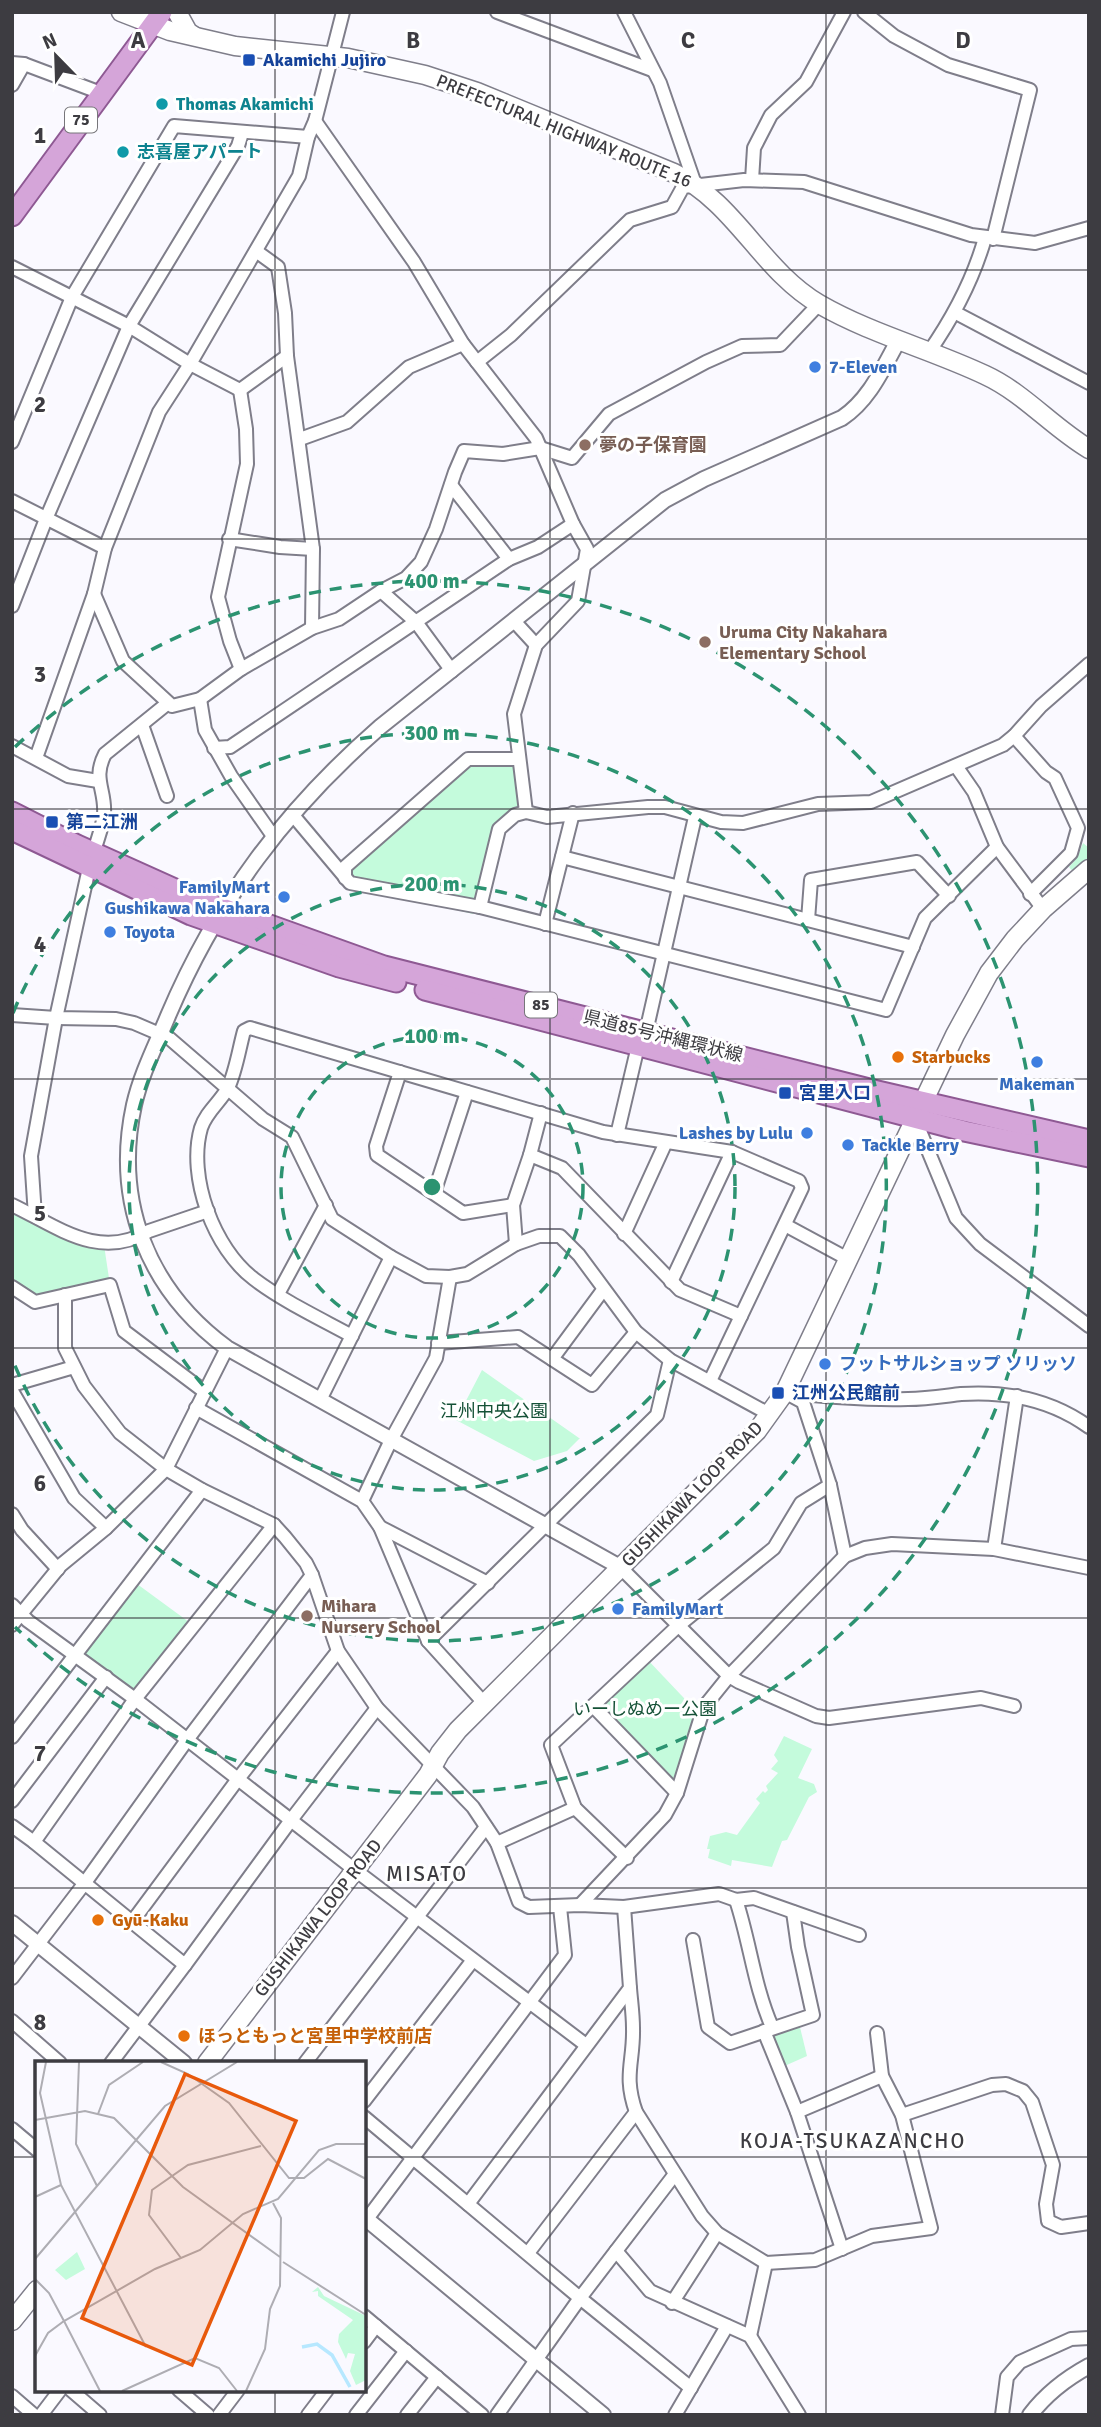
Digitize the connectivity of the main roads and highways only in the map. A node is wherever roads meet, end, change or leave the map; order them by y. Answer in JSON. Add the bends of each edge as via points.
{"nodes":[{"id":1,"x":121,"y":12,"type":"edge"},
{"id":2,"x":177,"y":12,"type":"edge"},
{"id":3,"x":158,"y":19,"type":"edge"},
{"id":4,"x":194,"y":36,"type":"junction"},
{"id":5,"x":12,"y":216,"type":"edge"},
{"id":6,"x":1089,"y":449,"type":"edge"},
{"id":7,"x":12,"y":812,"type":"edge"},
{"id":8,"x":12,"y":830,"type":"edge"},
{"id":9,"x":91,"y":860,"type":"junction"},
{"id":10,"x":1089,"y":869,"type":"edge"},
{"id":11,"x":919,"y":1110,"type":"junction"},
{"id":12,"x":1089,"y":1140,"type":"edge"},
{"id":13,"x":1089,"y":1157,"type":"edge"},
{"id":14,"x":209,"y":2061,"type":"edge"},
{"id":15,"x":35,"y":2292,"type":"edge"},
{"id":16,"x":12,"y":2321,"type":"edge"}],
"edges":[{"from":1,"to":3,"type":"main road","name":"PREFECTURAL HIGHWAY ROUTE 16"},
{"from":2,"to":4,"type":"main road"},
{"from":3,"to":4,"type":"main road","name":"PREFECTURAL HIGHWAY ROUTE 16"},
{"from":3,"to":5,"type":"main road","number":"75"},
{"from":4,"to":6,"type":"main road","name":"PREFECTURAL HIGHWAY ROUTE 16","via":[[400,69],[477,92],[695,184],[718,202],[780,274],[819,304],[986,375],[1015,391]]},
{"from":7,"to":9,"type":"main road","name":"県道85号沖縄環状線","number":"85"},
{"from":8,"to":9,"type":"main road","name":"県道85号沖縄環状線","number":"85"},
{"from":9,"to":11,"type":"main road","name":"県道85号沖縄環状線","number":"85","via":[[197,900],[219,917],[642,1039]]},
{"from":10,"to":11,"type":"main road","name":"GUSHIKAWA LOOP ROAD","via":[[1043,909],[989,973]]},
{"from":11,"to":12,"type":"main road","name":"県道85号沖縄環状線","number":"85"},
{"from":11,"to":13,"type":"main road","name":"県道85号沖縄環状線","number":"85","via":[[964,1131]]},
{"from":11,"to":14,"type":"main road","name":"GUSHIKAWA LOOP ROAD","via":[[785,1392],[757,1431],[458,1730],[428,1776]]},
{"from":15,"to":16,"type":"main road"}]}
